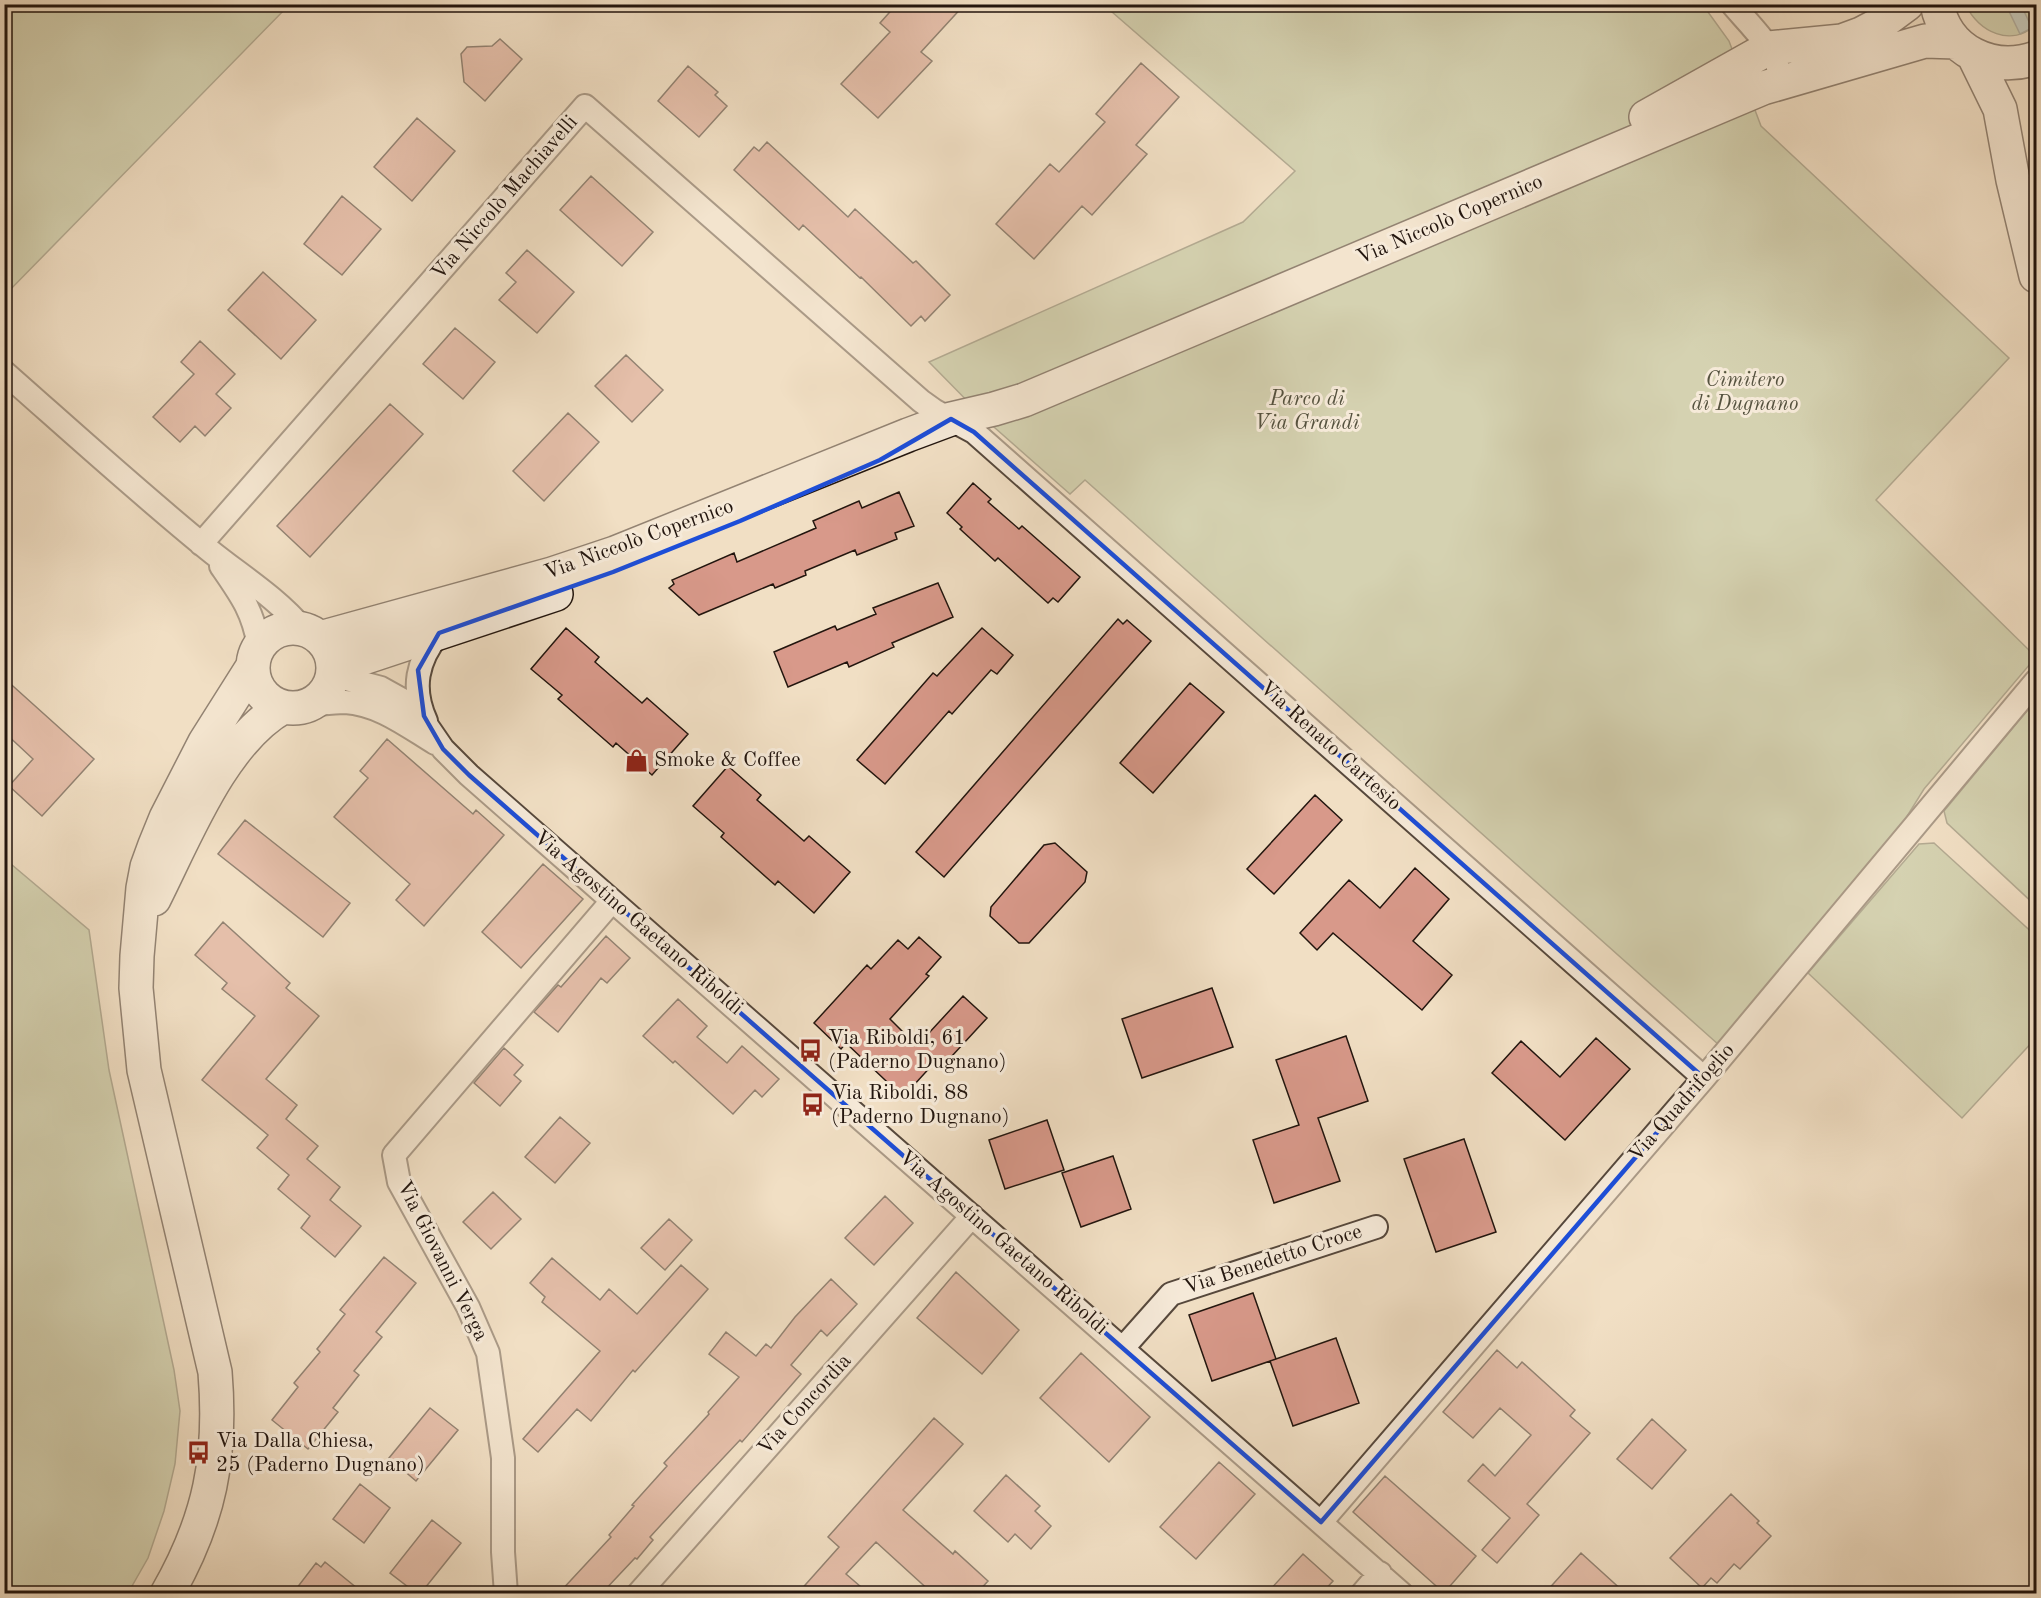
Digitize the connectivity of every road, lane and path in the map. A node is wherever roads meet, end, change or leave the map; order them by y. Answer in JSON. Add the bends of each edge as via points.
{"nodes":[{"id":1,"x":1732,"y":4,"type":"edge"},
{"id":2,"x":1907,"y":4,"type":"edge"},
{"id":3,"x":1937,"y":4,"type":"edge"},
{"id":4,"x":1769,"y":48,"type":"junction"},
{"id":5,"x":1965,"y":49,"type":"junction"},
{"id":6,"x":2037,"y":58,"type":"edge"},
{"id":7,"x":1763,"y":88,"type":"junction"},
{"id":8,"x":2037,"y":276,"type":"edge"},
{"id":9,"x":4,"y":372,"type":"edge"},
{"id":10,"x":951,"y":419,"type":"junction"},
{"id":11,"x":205,"y":547,"type":"junction"},
{"id":12,"x":439,"y":633,"type":"junction"},
{"id":13,"x":311,"y":634,"type":"junction"},
{"id":14,"x":256,"y":656,"type":"junction"},
{"id":15,"x":333,"y":670,"type":"junction"},
{"id":16,"x":2037,"y":681,"type":"edge"},
{"id":17,"x":295,"y":706,"type":"junction"},
{"id":18,"x":429,"y":727,"type":"junction"},
{"id":19,"x":443,"y":749,"type":"junction"},
{"id":20,"x":612,"y":901,"type":"junction"},
{"id":21,"x":141,"y":925,"type":"junction"},
{"id":22,"x":1704,"y":1078,"type":"junction"},
{"id":23,"x":972,"y":1216,"type":"junction"},
{"id":24,"x":1376,"y":1227,"type":"dead end"},
{"id":25,"x":1123,"y":1348,"type":"junction"},
{"id":26,"x":1321,"y":1522,"type":"junction"},
{"id":27,"x":1380,"y":1573,"type":"junction"},
{"id":28,"x":167,"y":1593,"type":"edge"},
{"id":29,"x":506,"y":1593,"type":"edge"},
{"id":30,"x":638,"y":1593,"type":"edge"},
{"id":31,"x":1362,"y":1593,"type":"edge"},
{"id":32,"x":1402,"y":1593,"type":"edge"}],
"edges":[{"from":1,"to":4,"type":"street"},
{"from":2,"to":4,"type":"street","name":"Via Niccolò Copernico","via":[[1880,24],[1842,41]]},
{"from":3,"to":5,"type":"street","via":[[1946,28]]},
{"from":4,"to":7,"type":"street","via":[[1778,70],[1776,78]]},
{"from":4,"to":10,"type":"street","name":"Via Niccolò Copernico","via":[[1649,115],[1017,384]]},
{"from":5,"to":6,"type":"street","name":"Via Niccolò Copernico","via":[[1996,63],[2017,64]]},
{"from":5,"to":7,"type":"street","name":"Via Niccolò Copernico","via":[[1926,41]]},
{"from":5,"to":8,"type":"street","via":[[2000,109],[2019,209]]},
{"from":7,"to":10,"type":"street","name":"Via Niccolò Copernico","via":[[1024,399]]},
{"from":9,"to":11,"type":"street"},
{"from":10,"to":11,"type":"street","name":"Via Niccolò Machiavelli","via":[[921,400],[585,106]]},
{"from":10,"to":12,"type":"street","name":"Via Niccolò Copernico","via":[[880,460],[740,521],[613,572]]},
{"from":10,"to":13,"type":"street","name":"Via Niccolò Copernico","via":[[615,553],[552,574]]},
{"from":10,"to":22,"type":"street","name":"Via Renato Cartesio","via":[[974,432]]},
{"from":11,"to":13,"type":"street"},
{"from":11,"to":14,"type":"street","via":[[248,606]]},
{"from":12,"to":15,"type":"street","name":"Via Niccolò Copernico"},
{"from":12,"to":18,"type":"street","via":[[418,670],[420,705]]},
{"from":13,"to":14,"type":"street","via":[[284,628],[266,638]]},
{"from":13,"to":15,"type":"street","via":[[330,653]]},
{"from":14,"to":17,"type":"street","via":[[254,679],[261,693],[272,702]]},
{"from":14,"to":21,"type":"street","via":[[166,818],[147,867]]},
{"from":15,"to":17,"type":"street","via":[[327,690],[319,699]]},
{"from":15,"to":18,"type":"street","name":"Via Agostino Gaetano Riboldi","via":[[347,679],[394,694],[408,703]]},
{"from":16,"to":22,"type":"street","name":"Via Quadrifoglio"},
{"from":17,"to":19,"type":"street","name":"Via Agostino Gaetano Riboldi","via":[[345,702],[372,708],[389,714]]},
{"from":17,"to":21,"type":"street","via":[[259,723],[232,755],[196,815]]},
{"from":18,"to":19,"type":"street","name":"Via Agostino Gaetano Riboldi"},
{"from":19,"to":20,"type":"street","name":"Via Agostino Gaetano Riboldi"},
{"from":20,"to":23,"type":"street","name":"Via Agostino Gaetano Riboldi"},
{"from":20,"to":29,"type":"street","name":"Via Giovanni Verga","via":[[394,1155],[399,1182],[468,1307],[488,1353],[503,1458]]},
{"from":21,"to":28,"type":"street","via":[[136,988],[144,1070],[215,1372],[218,1411],[207,1503],[185,1561]]},
{"from":22,"to":26,"type":"street","name":"Via Quadrifoglio"},
{"from":23,"to":25,"type":"street","name":"Via Agostino Gaetano Riboldi"},
{"from":23,"to":30,"type":"street","name":"Via Concordia"},
{"from":24,"to":25,"type":"street","name":"Via Benedetto Croce","via":[[1172,1294]]},
{"from":25,"to":26,"type":"street","name":"Via Agostino Gaetano Riboldi"},
{"from":26,"to":27,"type":"street","name":"Via Agostino Gaetano Riboldi"},
{"from":27,"to":31,"type":"street"},
{"from":27,"to":32,"type":"street","name":"Via Agostino Gaetano Riboldi"}]}
